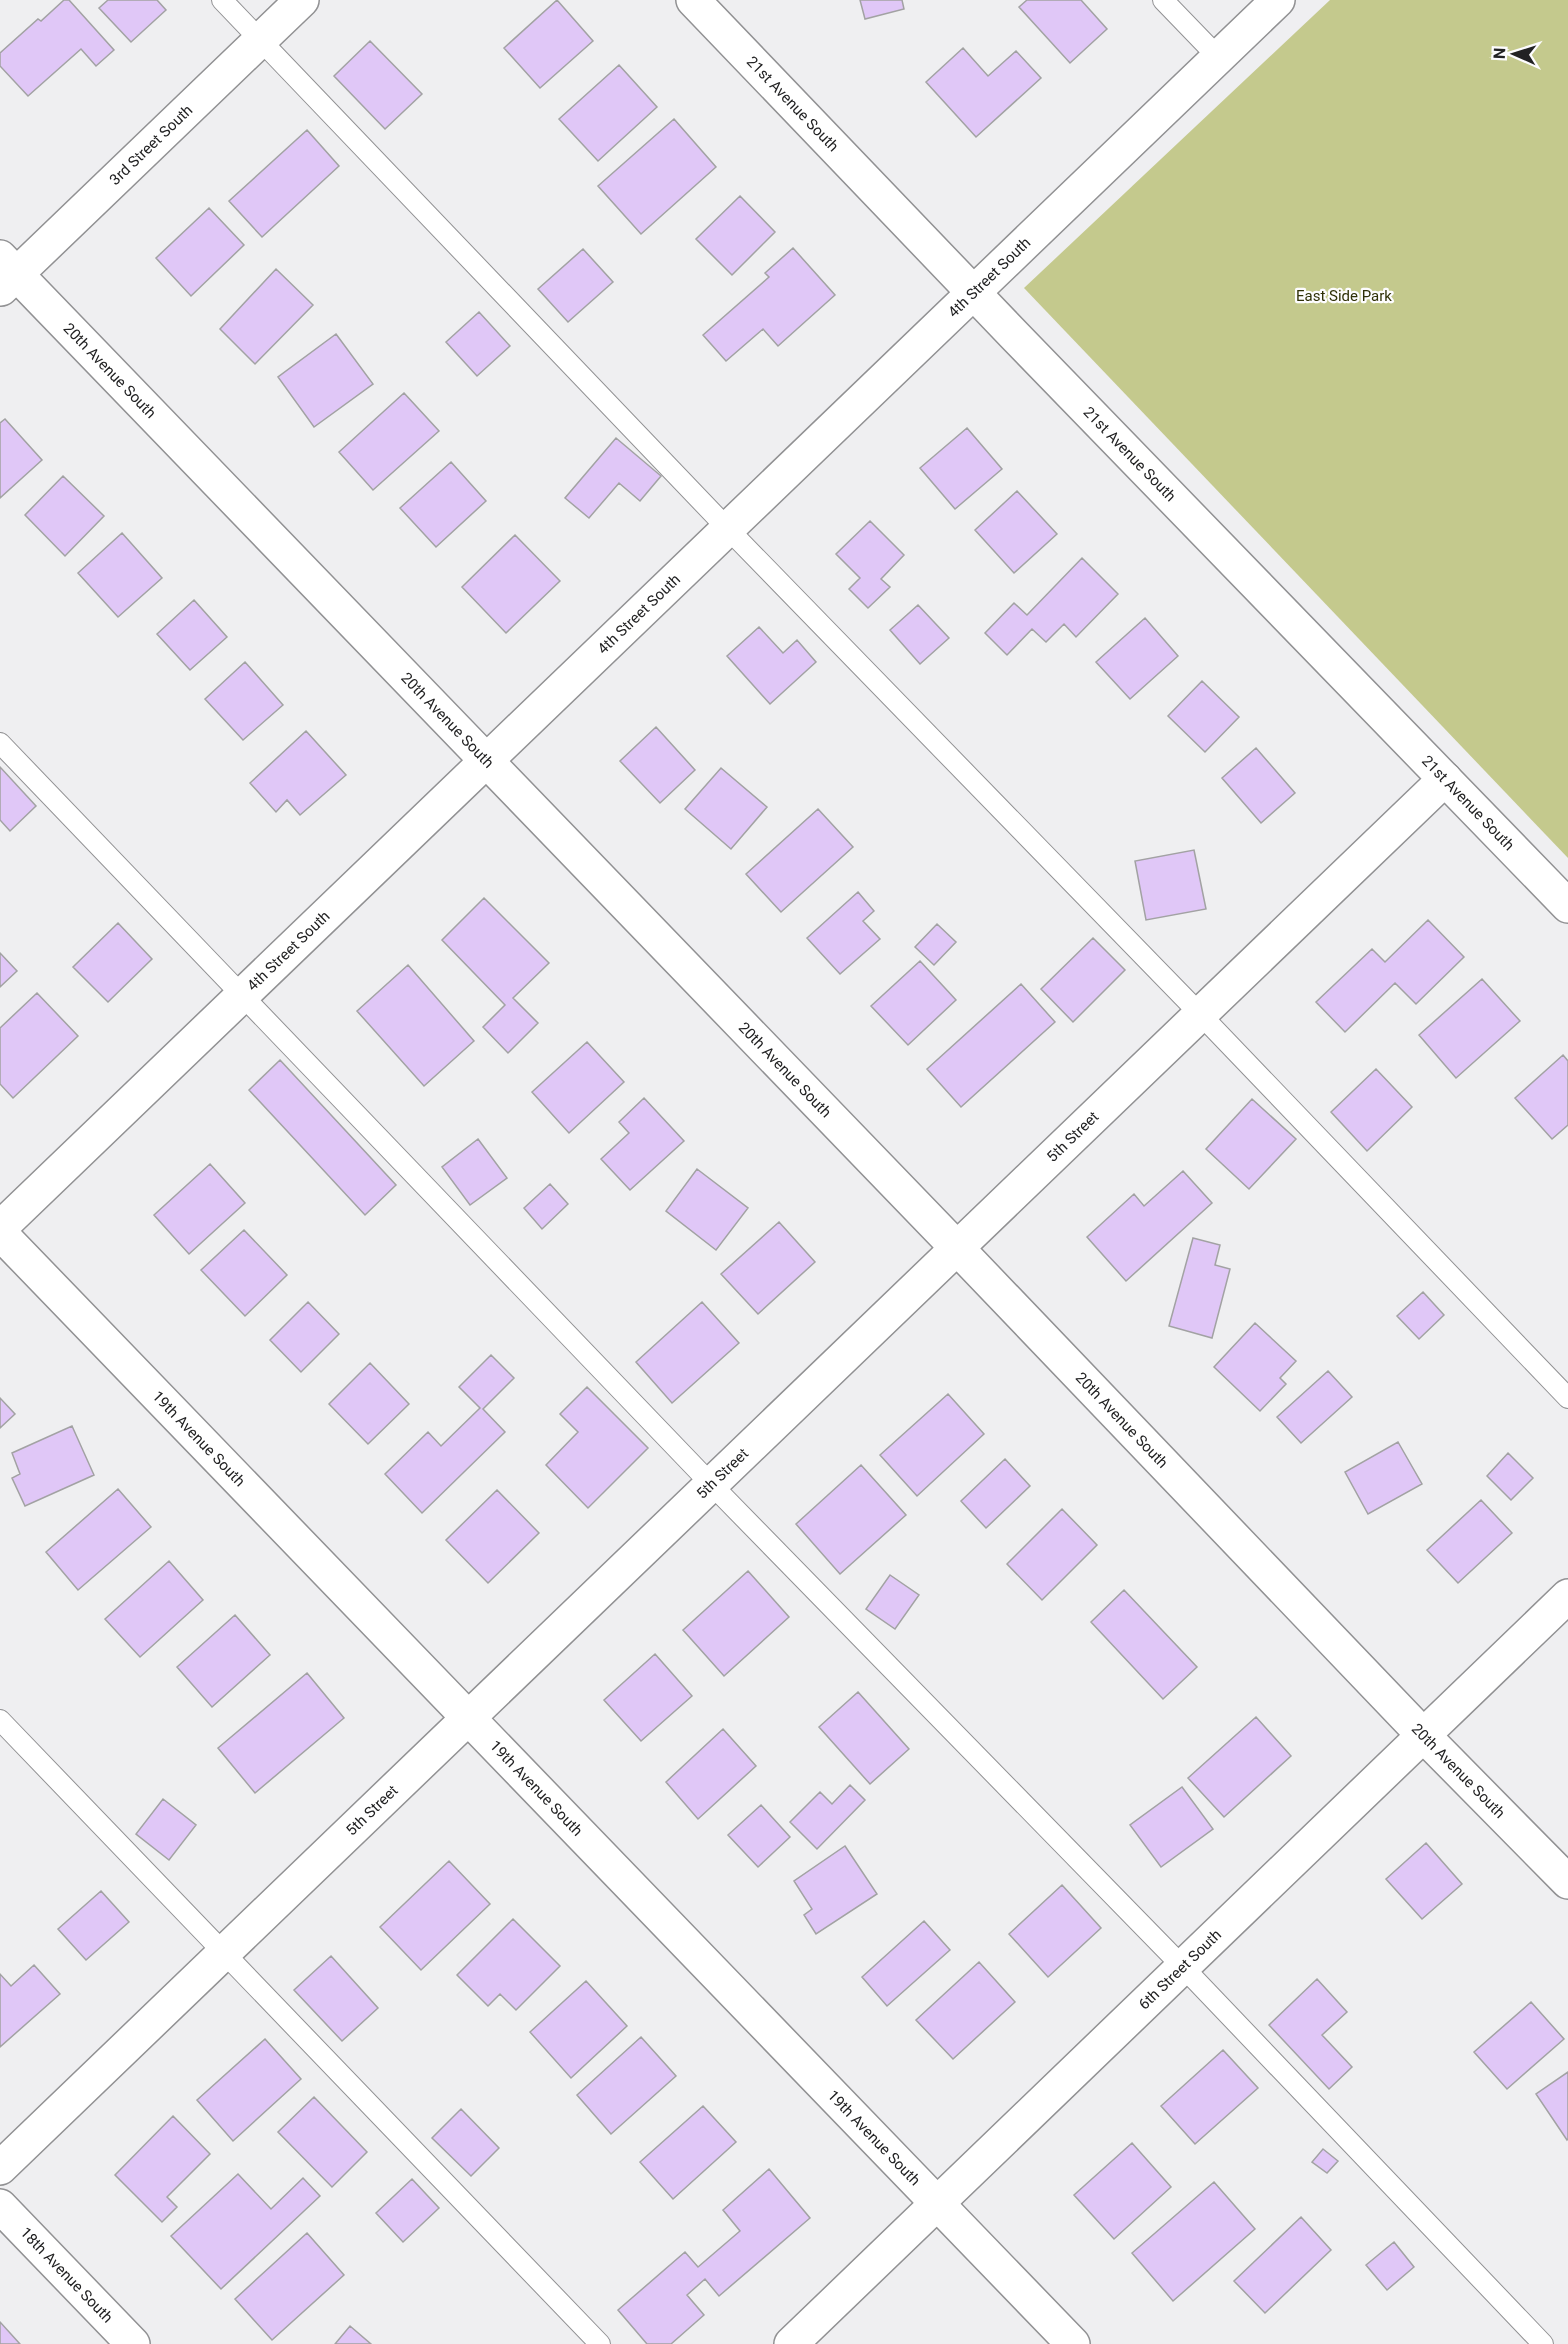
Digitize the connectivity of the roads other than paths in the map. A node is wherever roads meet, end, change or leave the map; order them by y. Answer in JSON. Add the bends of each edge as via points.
{"nodes":[{"id":1,"x":222,"y":0,"type":"edge"},
{"id":2,"x":302,"y":0,"type":"edge"},
{"id":3,"x":693,"y":0,"type":"edge"},
{"id":4,"x":1163,"y":0,"type":"edge"},
{"id":5,"x":1278,"y":0,"type":"edge"},
{"id":6,"x":261,"y":40,"type":"junction"},
{"id":7,"x":1218,"y":57,"type":"junction"},
{"id":8,"x":5,"y":274,"type":"edge"},
{"id":9,"x":973,"y":292,"type":"junction"},
{"id":10,"x":727,"y":528,"type":"junction"},
{"id":11,"x":0,"y":743,"type":"edge"},
{"id":12,"x":487,"y":760,"type":"junction"},
{"id":13,"x":1445,"y":779,"type":"junction"},
{"id":14,"x":1568,"y":906,"type":"edge"},
{"id":15,"x":243,"y":995,"type":"junction"},
{"id":16,"x":1200,"y":1014,"type":"junction"},
{"id":17,"x":0,"y":1228,"type":"edge"},
{"id":18,"x":0,"y":1233,"type":"edge"},
{"id":19,"x":957,"y":1248,"type":"junction"},
{"id":20,"x":1568,"y":1398,"type":"edge"},
{"id":21,"x":711,"y":1484,"type":"junction"},
{"id":22,"x":1568,"y":1596,"type":"edge"},
{"id":23,"x":468,"y":1717,"type":"junction"},
{"id":24,"x":0,"y":1720,"type":"edge"},
{"id":25,"x":1424,"y":1736,"type":"junction"},
{"id":26,"x":1568,"y":1882,"type":"edge"},
{"id":27,"x":224,"y":1951,"type":"junction"},
{"id":28,"x":1183,"y":1967,"type":"junction"},
{"id":29,"x":0,"y":2168,"type":"edge"},
{"id":30,"x":938,"y":2203,"type":"junction"},
{"id":31,"x":0,"y":2206,"type":"edge"},
{"id":32,"x":133,"y":2344,"type":"edge"},
{"id":33,"x":600,"y":2344,"type":"edge"},
{"id":34,"x":791,"y":2344,"type":"edge"},
{"id":35,"x":1073,"y":2344,"type":"edge"},
{"id":36,"x":1543,"y":2344,"type":"edge"}],
"edges":[{"from":1,"to":6,"type":"lane"},
{"from":2,"to":6,"type":"street","name":"3rd Street South"},
{"from":3,"to":9,"type":"street","name":"21st Avenue South"},
{"from":4,"to":7,"type":"lane"},
{"from":5,"to":7,"type":"street","name":"4th Street South"},
{"from":6,"to":8,"type":"street","name":"3rd Street South"},
{"from":6,"to":10,"type":"lane"},
{"from":7,"to":9,"type":"street","name":"4th Street South"},
{"from":8,"to":12,"type":"street","name":"20th Avenue South"},
{"from":9,"to":10,"type":"street","name":"4th Street South"},
{"from":9,"to":13,"type":"street","name":"21st Avenue South"},
{"from":10,"to":12,"type":"street","name":"4th Street South"},
{"from":10,"to":16,"type":"lane"},
{"from":11,"to":15,"type":"lane"},
{"from":12,"to":15,"type":"street","name":"4th Street South"},
{"from":12,"to":19,"type":"street","name":"20th Avenue South"},
{"from":13,"to":14,"type":"street","name":"21st Avenue South"},
{"from":13,"to":16,"type":"street","name":"5th Street"},
{"from":15,"to":17,"type":"street","name":"4th Street South"},
{"from":15,"to":21,"type":"lane"},
{"from":16,"to":19,"type":"street","name":"5th Street"},
{"from":16,"to":20,"type":"lane"},
{"from":18,"to":23,"type":"street","name":"19th Avenue South"},
{"from":19,"to":21,"type":"street","name":"5th Street"},
{"from":19,"to":25,"type":"street","name":"20th Avenue South"},
{"from":21,"to":23,"type":"street","name":"5th Street"},
{"from":21,"to":28,"type":"lane"},
{"from":22,"to":25,"type":"street","name":"6th Street South"},
{"from":23,"to":27,"type":"street","name":"5th Street"},
{"from":23,"to":30,"type":"street","name":"19th Avenue South"},
{"from":24,"to":27,"type":"lane"},
{"from":25,"to":26,"type":"street","name":"20th Avenue South"},
{"from":25,"to":28,"type":"street","name":"6th Street South"},
{"from":27,"to":29,"type":"street","name":"5th Street"},
{"from":27,"to":33,"type":"lane"},
{"from":28,"to":30,"type":"street","name":"6th Street South"},
{"from":28,"to":36,"type":"lane"},
{"from":30,"to":34,"type":"street","name":"6th Street South"},
{"from":30,"to":35,"type":"street","name":"19th Avenue South"},
{"from":31,"to":32,"type":"street","name":"18th Avenue South"}]}
